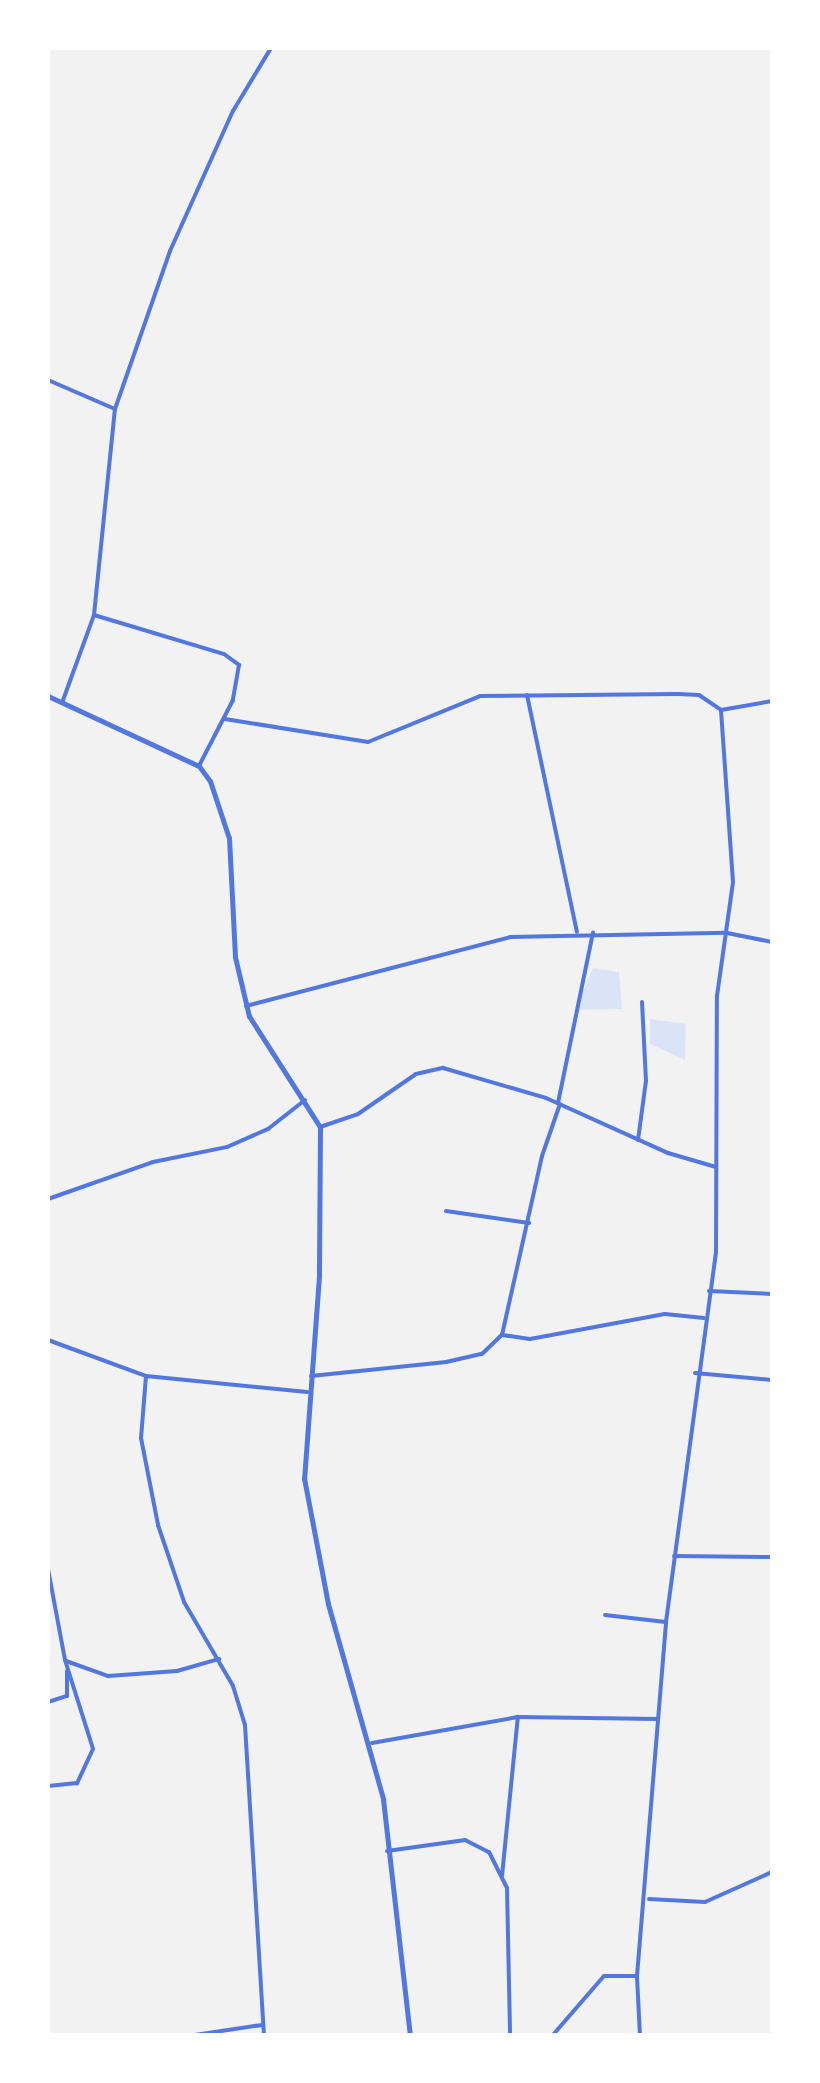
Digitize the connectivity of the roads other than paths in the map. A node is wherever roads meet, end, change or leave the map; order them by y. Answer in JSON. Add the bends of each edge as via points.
{"nodes":[{"id":1,"x":271,"y":48,"type":"edge"},
{"id":2,"x":48,"y":380,"type":"edge"},
{"id":3,"x":115,"y":409,"type":"junction"},
{"id":4,"x":94,"y":615,"type":"junction"},
{"id":5,"x":527,"y":695,"type":"junction"},
{"id":6,"x":48,"y":696,"type":"edge"},
{"id":7,"x":772,"y":701,"type":"edge"},
{"id":8,"x":62,"y":703,"type":"junction"},
{"id":9,"x":722,"y":710,"type":"junction"},
{"id":10,"x":224,"y":720,"type":"junction"},
{"id":11,"x":198,"y":766,"type":"junction"},
{"id":12,"x":577,"y":932,"type":"junction"},
{"id":13,"x":594,"y":933,"type":"junction"},
{"id":14,"x":727,"y":933,"type":"junction"},
{"id":15,"x":772,"y":942,"type":"edge"},
{"id":16,"x":642,"y":1002,"type":"dead end"},
{"id":17,"x":246,"y":1006,"type":"junction"},
{"id":18,"x":305,"y":1100,"type":"junction"},
{"id":19,"x":559,"y":1104,"type":"junction"},
{"id":20,"x":320,"y":1127,"type":"junction"},
{"id":21,"x":638,"y":1140,"type":"junction"},
{"id":22,"x":717,"y":1168,"type":"junction"},
{"id":23,"x":48,"y":1199,"type":"edge"},
{"id":24,"x":446,"y":1211,"type":"dead end"},
{"id":25,"x":529,"y":1223,"type":"junction"},
{"id":26,"x":709,"y":1292,"type":"junction"},
{"id":27,"x":772,"y":1294,"type":"edge"},
{"id":28,"x":705,"y":1318,"type":"junction"},
{"id":29,"x":502,"y":1335,"type":"junction"},
{"id":30,"x":48,"y":1340,"type":"edge"},
{"id":31,"x":695,"y":1373,"type":"junction"},
{"id":32,"x":146,"y":1376,"type":"junction"},
{"id":33,"x":310,"y":1376,"type":"junction"},
{"id":34,"x":772,"y":1380,"type":"edge"},
{"id":35,"x":307,"y":1392,"type":"junction"},
{"id":36,"x":674,"y":1556,"type":"junction"},
{"id":37,"x":772,"y":1557,"type":"edge"},
{"id":38,"x":48,"y":1568,"type":"edge"},
{"id":39,"x":606,"y":1615,"type":"dead end"},
{"id":40,"x":666,"y":1622,"type":"junction"},
{"id":41,"x":219,"y":1659,"type":"junction"},
{"id":42,"x":65,"y":1660,"type":"junction"},
{"id":43,"x":48,"y":1702,"type":"edge"},
{"id":44,"x":518,"y":1717,"type":"junction"},
{"id":45,"x":658,"y":1719,"type":"junction"},
{"id":46,"x":372,"y":1743,"type":"junction"},
{"id":47,"x":48,"y":1786,"type":"edge"},
{"id":48,"x":388,"y":1851,"type":"junction"},
{"id":49,"x":772,"y":1872,"type":"edge"},
{"id":50,"x":502,"y":1876,"type":"junction"},
{"id":51,"x":648,"y":1898,"type":"junction"},
{"id":52,"x":637,"y":1976,"type":"junction"},
{"id":53,"x":263,"y":2025,"type":"junction"},
{"id":54,"x":188,"y":2036,"type":"edge"},
{"id":55,"x":264,"y":2036,"type":"edge"},
{"id":56,"x":410,"y":2036,"type":"edge"},
{"id":57,"x":510,"y":2036,"type":"edge"},
{"id":58,"x":552,"y":2036,"type":"edge"},
{"id":59,"x":640,"y":2036,"type":"edge"}],
"edges":[{"from":1,"to":3,"type":"street","via":[[233,111],[170,250]]},
{"from":2,"to":3,"type":"street"},
{"from":3,"to":4,"type":"street"},
{"from":4,"to":8,"type":"street"},
{"from":4,"to":10,"type":"street","via":[[231,657],[240,673]]},
{"from":5,"to":9,"type":"street","via":[[700,695]]},
{"from":5,"to":10,"type":"street","via":[[465,699],[368,742]]},
{"from":5,"to":12,"type":"street"},
{"from":6,"to":8,"type":"street"},
{"from":7,"to":9,"type":"street"},
{"from":8,"to":11,"type":"street"},
{"from":9,"to":14,"type":"street","via":[[733,868]]},
{"from":10,"to":11,"type":"street"},
{"from":11,"to":17,"type":"street","via":[[226,821],[234,957]]},
{"from":12,"to":13,"type":"street"},
{"from":12,"to":17,"type":"street","via":[[460,946]]},
{"from":13,"to":14,"type":"street"},
{"from":13,"to":19,"type":"street"},
{"from":14,"to":15,"type":"street"},
{"from":14,"to":22,"type":"street","via":[[717,996]]},
{"from":16,"to":21,"type":"street","via":[[646,1081]]},
{"from":17,"to":18,"type":"street","via":[[257,1036]]},
{"from":18,"to":20,"type":"street"},
{"from":18,"to":23,"type":"street","via":[[268,1129],[227,1147],[153,1162]]},
{"from":19,"to":20,"type":"street","via":[[481,1075],[436,1068],[358,1114]]},
{"from":19,"to":21,"type":"street"},
{"from":19,"to":25,"type":"street"},
{"from":20,"to":33,"type":"street","via":[[324,1164]]},
{"from":21,"to":22,"type":"street"},
{"from":22,"to":26,"type":"street"},
{"from":24,"to":25,"type":"street"},
{"from":25,"to":29,"type":"street"},
{"from":26,"to":27,"type":"street"},
{"from":26,"to":28,"type":"street"},
{"from":28,"to":29,"type":"street","via":[[665,1314],[530,1339]]},
{"from":28,"to":31,"type":"street"},
{"from":29,"to":33,"type":"street","via":[[482,1354],[446,1362]]},
{"from":30,"to":32,"type":"street"},
{"from":31,"to":34,"type":"street"},
{"from":31,"to":36,"type":"street"},
{"from":32,"to":35,"type":"street"},
{"from":32,"to":41,"type":"street","via":[[141,1438],[158,1524],[184,1602]]},
{"from":33,"to":35,"type":"street"},
{"from":35,"to":46,"type":"street","via":[[309,1520]]},
{"from":36,"to":37,"type":"street"},
{"from":36,"to":40,"type":"street"},
{"from":38,"to":42,"type":"street"},
{"from":39,"to":40,"type":"street"},
{"from":40,"to":45,"type":"street"},
{"from":41,"to":42,"type":"street","via":[[177,1671],[108,1676]]},
{"from":41,"to":53,"type":"street","via":[[248,1748]]},
{"from":42,"to":43,"type":"street","via":[[68,1696]]},
{"from":42,"to":47,"type":"street","via":[[93,1749],[77,1782]]},
{"from":44,"to":45,"type":"street"},
{"from":44,"to":46,"type":"street"},
{"from":44,"to":50,"type":"street"},
{"from":45,"to":51,"type":"street"},
{"from":46,"to":48,"type":"street"},
{"from":48,"to":50,"type":"street","via":[[471,1841],[489,1852]]},
{"from":48,"to":56,"type":"street"},
{"from":49,"to":51,"type":"street","via":[[705,1902]]},
{"from":50,"to":57,"type":"street"},
{"from":51,"to":52,"type":"street"},
{"from":52,"to":58,"type":"street","via":[[604,1976]]},
{"from":52,"to":59,"type":"street"},
{"from":53,"to":54,"type":"street"},
{"from":53,"to":55,"type":"street"}]}
